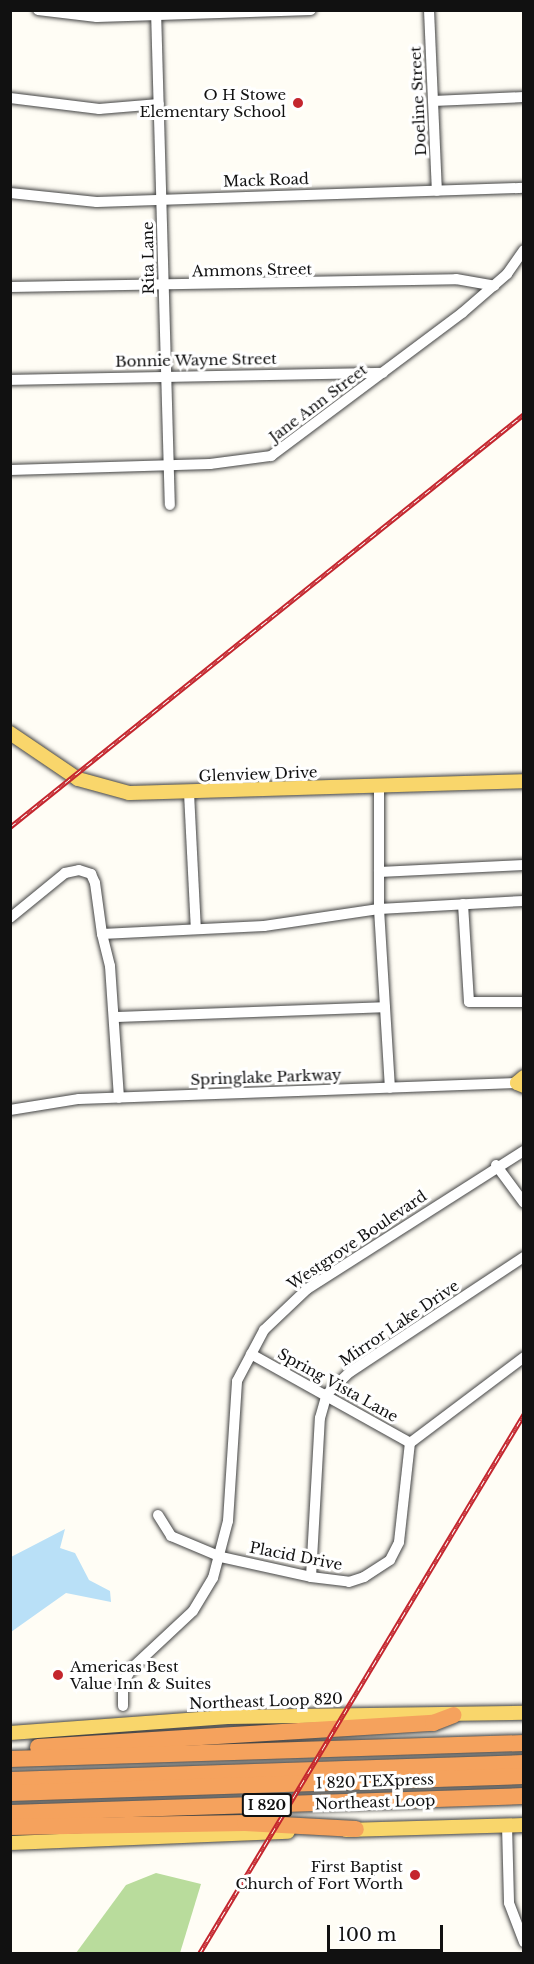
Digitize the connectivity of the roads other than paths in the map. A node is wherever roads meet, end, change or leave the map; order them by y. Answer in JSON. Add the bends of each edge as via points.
{"nodes":[{"id":1,"x":38,"y":10,"type":"edge"},
{"id":2,"x":311,"y":10,"type":"edge"},
{"id":3,"x":429,"y":10,"type":"edge"},
{"id":4,"x":156,"y":13,"type":"edge"},
{"id":5,"x":524,"y":97,"type":"edge"},
{"id":6,"x":10,"y":98,"type":"edge"},
{"id":7,"x":433,"y":101,"type":"junction"},
{"id":8,"x":159,"y":104,"type":"junction"},
{"id":9,"x":437,"y":191,"type":"junction"},
{"id":10,"x":522,"y":191,"type":"edge"},
{"id":11,"x":10,"y":193,"type":"edge"},
{"id":12,"x":161,"y":199,"type":"junction"},
{"id":13,"x":524,"y":250,"type":"edge"},
{"id":14,"x":494,"y":286,"type":"junction"},
{"id":15,"x":10,"y":287,"type":"edge"},
{"id":16,"x":163,"y":287,"type":"junction"},
{"id":17,"x":166,"y":374,"type":"junction"},
{"id":18,"x":383,"y":374,"type":"junction"},
{"id":19,"x":10,"y":380,"type":"edge"},
{"id":20,"x":167,"y":466,"type":"junction"},
{"id":21,"x":10,"y":470,"type":"edge"},
{"id":22,"x":170,"y":505,"type":"dead end"},
{"id":23,"x":10,"y":733,"type":"edge"},
{"id":24,"x":524,"y":781,"type":"edge"},
{"id":25,"x":379,"y":786,"type":"junction"},
{"id":26,"x":189,"y":793,"type":"junction"},
{"id":27,"x":524,"y":865,"type":"edge"},
{"id":28,"x":380,"y":872,"type":"junction"},
{"id":29,"x":524,"y":901,"type":"edge"},
{"id":30,"x":463,"y":904,"type":"junction"},
{"id":31,"x":379,"y":909,"type":"junction"},
{"id":32,"x":10,"y":918,"type":"edge"},
{"id":33,"x":196,"y":929,"type":"junction"},
{"id":34,"x":102,"y":933,"type":"junction"},
{"id":35,"x":524,"y":1002,"type":"edge"},
{"id":36,"x":385,"y":1007,"type":"junction"},
{"id":37,"x":115,"y":1017,"type":"junction"},
{"id":38,"x":522,"y":1082,"type":"edge"},
{"id":39,"x":390,"y":1088,"type":"junction"},
{"id":40,"x":119,"y":1098,"type":"junction"},
{"id":41,"x":10,"y":1110,"type":"edge"},
{"id":42,"x":524,"y":1151,"type":"edge"},
{"id":43,"x":496,"y":1166,"type":"junction"},
{"id":44,"x":524,"y":1203,"type":"edge"},
{"id":45,"x":524,"y":1257,"type":"edge"},
{"id":46,"x":251,"y":1353,"type":"junction"},
{"id":47,"x":524,"y":1357,"type":"edge"},
{"id":48,"x":327,"y":1394,"type":"junction"},
{"id":49,"x":410,"y":1443,"type":"junction"},
{"id":50,"x":158,"y":1515,"type":"dead end"},
{"id":51,"x":221,"y":1557,"type":"junction"},
{"id":52,"x":311,"y":1576,"type":"junction"},
{"id":53,"x":123,"y":1706,"type":"dead end"},
{"id":54,"x":524,"y":1713,"type":"edge"},
{"id":55,"x":454,"y":1715,"type":"junction"},
{"id":56,"x":10,"y":1733,"type":"edge"},
{"id":57,"x":524,"y":1743,"type":"edge"},
{"id":58,"x":10,"y":1749,"type":"edge"},
{"id":59,"x":10,"y":1759,"type":"edge"},
{"id":60,"x":524,"y":1763,"type":"edge"},
{"id":61,"x":524,"y":1776,"type":"edge"},
{"id":62,"x":10,"y":1780,"type":"edge"},
{"id":63,"x":10,"y":1793,"type":"edge"},
{"id":64,"x":524,"y":1796,"type":"edge"},
{"id":65,"x":10,"y":1813,"type":"edge"},
{"id":66,"x":507,"y":1825,"type":"junction"},
{"id":67,"x":524,"y":1825,"type":"edge"},
{"id":68,"x":10,"y":1827,"type":"edge"},
{"id":69,"x":356,"y":1829,"type":"junction"},
{"id":70,"x":10,"y":1843,"type":"edge"},
{"id":71,"x":524,"y":1942,"type":"edge"}],
"edges":[{"from":1,"to":4,"type":"street"},
{"from":2,"to":4,"type":"street"},
{"from":3,"to":7,"type":"street","name":"Doeline Street"},
{"from":4,"to":8,"type":"street","name":"Rita Lane"},
{"from":5,"to":7,"type":"street"},
{"from":6,"to":8,"type":"street","via":[[82,109]]},
{"from":7,"to":9,"type":"street","name":"Doeline Street"},
{"from":8,"to":12,"type":"street","name":"Rita Lane"},
{"from":9,"to":10,"type":"street","name":"Mack Road"},
{"from":9,"to":12,"type":"street","name":"Mack Road"},
{"from":11,"to":12,"type":"street","name":"Mack Road","via":[[97,202]]},
{"from":12,"to":16,"type":"street","name":"Rita Lane"},
{"from":13,"to":14,"type":"street","name":"Jane Ann Street"},
{"from":14,"to":16,"type":"street","name":"Ammons Street","via":[[456,279]]},
{"from":14,"to":18,"type":"street","name":"Jane Ann Street"},
{"from":15,"to":16,"type":"street","name":"Ammons Street"},
{"from":16,"to":17,"type":"street","name":"Rita Lane"},
{"from":17,"to":18,"type":"street","name":"Bonnie Wayne Street"},
{"from":17,"to":19,"type":"street","name":"Bonnie Wayne Street"},
{"from":17,"to":20,"type":"street","name":"Rita Lane"},
{"from":18,"to":20,"type":"street","name":"Jane Ann Street","via":[[271,456]]},
{"from":20,"to":21,"type":"street","name":"Jane Ann Street"},
{"from":20,"to":22,"type":"street","name":"Rita Lane"},
{"from":23,"to":26,"type":"main road","name":"Glenview Drive","via":[[40,757],[102,788]]},
{"from":24,"to":25,"type":"main road","name":"Glenview Drive"},
{"from":25,"to":26,"type":"main road","name":"Glenview Drive"},
{"from":25,"to":28,"type":"street"},
{"from":26,"to":33,"type":"street"},
{"from":27,"to":28,"type":"street"},
{"from":28,"to":31,"type":"street"},
{"from":29,"to":30,"type":"street"},
{"from":30,"to":31,"type":"street"},
{"from":30,"to":35,"type":"street","via":[[469,1002]]},
{"from":31,"to":33,"type":"street","via":[[264,926]]},
{"from":31,"to":36,"type":"street"},
{"from":32,"to":34,"type":"street","via":[[65,873],[79,870],[91,874],[95,883]]},
{"from":33,"to":34,"type":"street"},
{"from":34,"to":37,"type":"street"},
{"from":36,"to":37,"type":"street"},
{"from":36,"to":39,"type":"street"},
{"from":37,"to":40,"type":"street"},
{"from":38,"to":39,"type":"street","name":"Springlake Parkway"},
{"from":39,"to":40,"type":"street","name":"Springlake Parkway"},
{"from":40,"to":41,"type":"street","name":"Springlake Parkway"},
{"from":42,"to":43,"type":"street","name":"Westgrove Boulevard"},
{"from":43,"to":44,"type":"street"},
{"from":43,"to":46,"type":"street","name":"Westgrove Boulevard","via":[[307,1290],[264,1330]]},
{"from":45,"to":48,"type":"street","name":"Mirror Lake Drive","via":[[350,1372]]},
{"from":46,"to":48,"type":"street","name":"Spring Vista Lane"},
{"from":46,"to":51,"type":"street","name":"Westgrove Boulevard","via":[[237,1381],[232,1412],[228,1521]]},
{"from":47,"to":49,"type":"street"},
{"from":48,"to":49,"type":"street","name":"Spring Vista Lane"},
{"from":48,"to":52,"type":"street","via":[[320,1418]]},
{"from":49,"to":52,"type":"street","name":"Placid Drive","via":[[404,1521],[390,1560],[349,1582]]},
{"from":50,"to":51,"type":"street","name":"Placid Drive","via":[[171,1536]]},
{"from":51,"to":52,"type":"street","name":"Placid Drive"},
{"from":51,"to":53,"type":"street","name":"Westgrove Boulevard","via":[[193,1611],[132,1668],[123,1683]]},
{"from":54,"to":55,"type":"main road","name":"Northeast Loop 820"},
{"from":55,"to":56,"type":"main road","name":"Northeast Loop 820","via":[[227,1717]]},
{"from":55,"to":58,"type":"highway","via":[[433,1723]]},
{"from":57,"to":59,"type":"highway"},
{"from":60,"to":62,"type":"highway","name":"I 820 TEXpress"},
{"from":61,"to":63,"type":"highway","name":"I 820 TEXpress"},
{"from":64,"to":65,"type":"highway","name":"Northeast Loop","number":"I 820"},
{"from":66,"to":67,"type":"main road"},
{"from":66,"to":69,"type":"main road"},
{"from":66,"to":71,"type":"street","via":[[509,1903]]},
{"from":68,"to":69,"type":"highway","via":[[245,1822]]},
{"from":69,"to":70,"type":"main road"}]}
